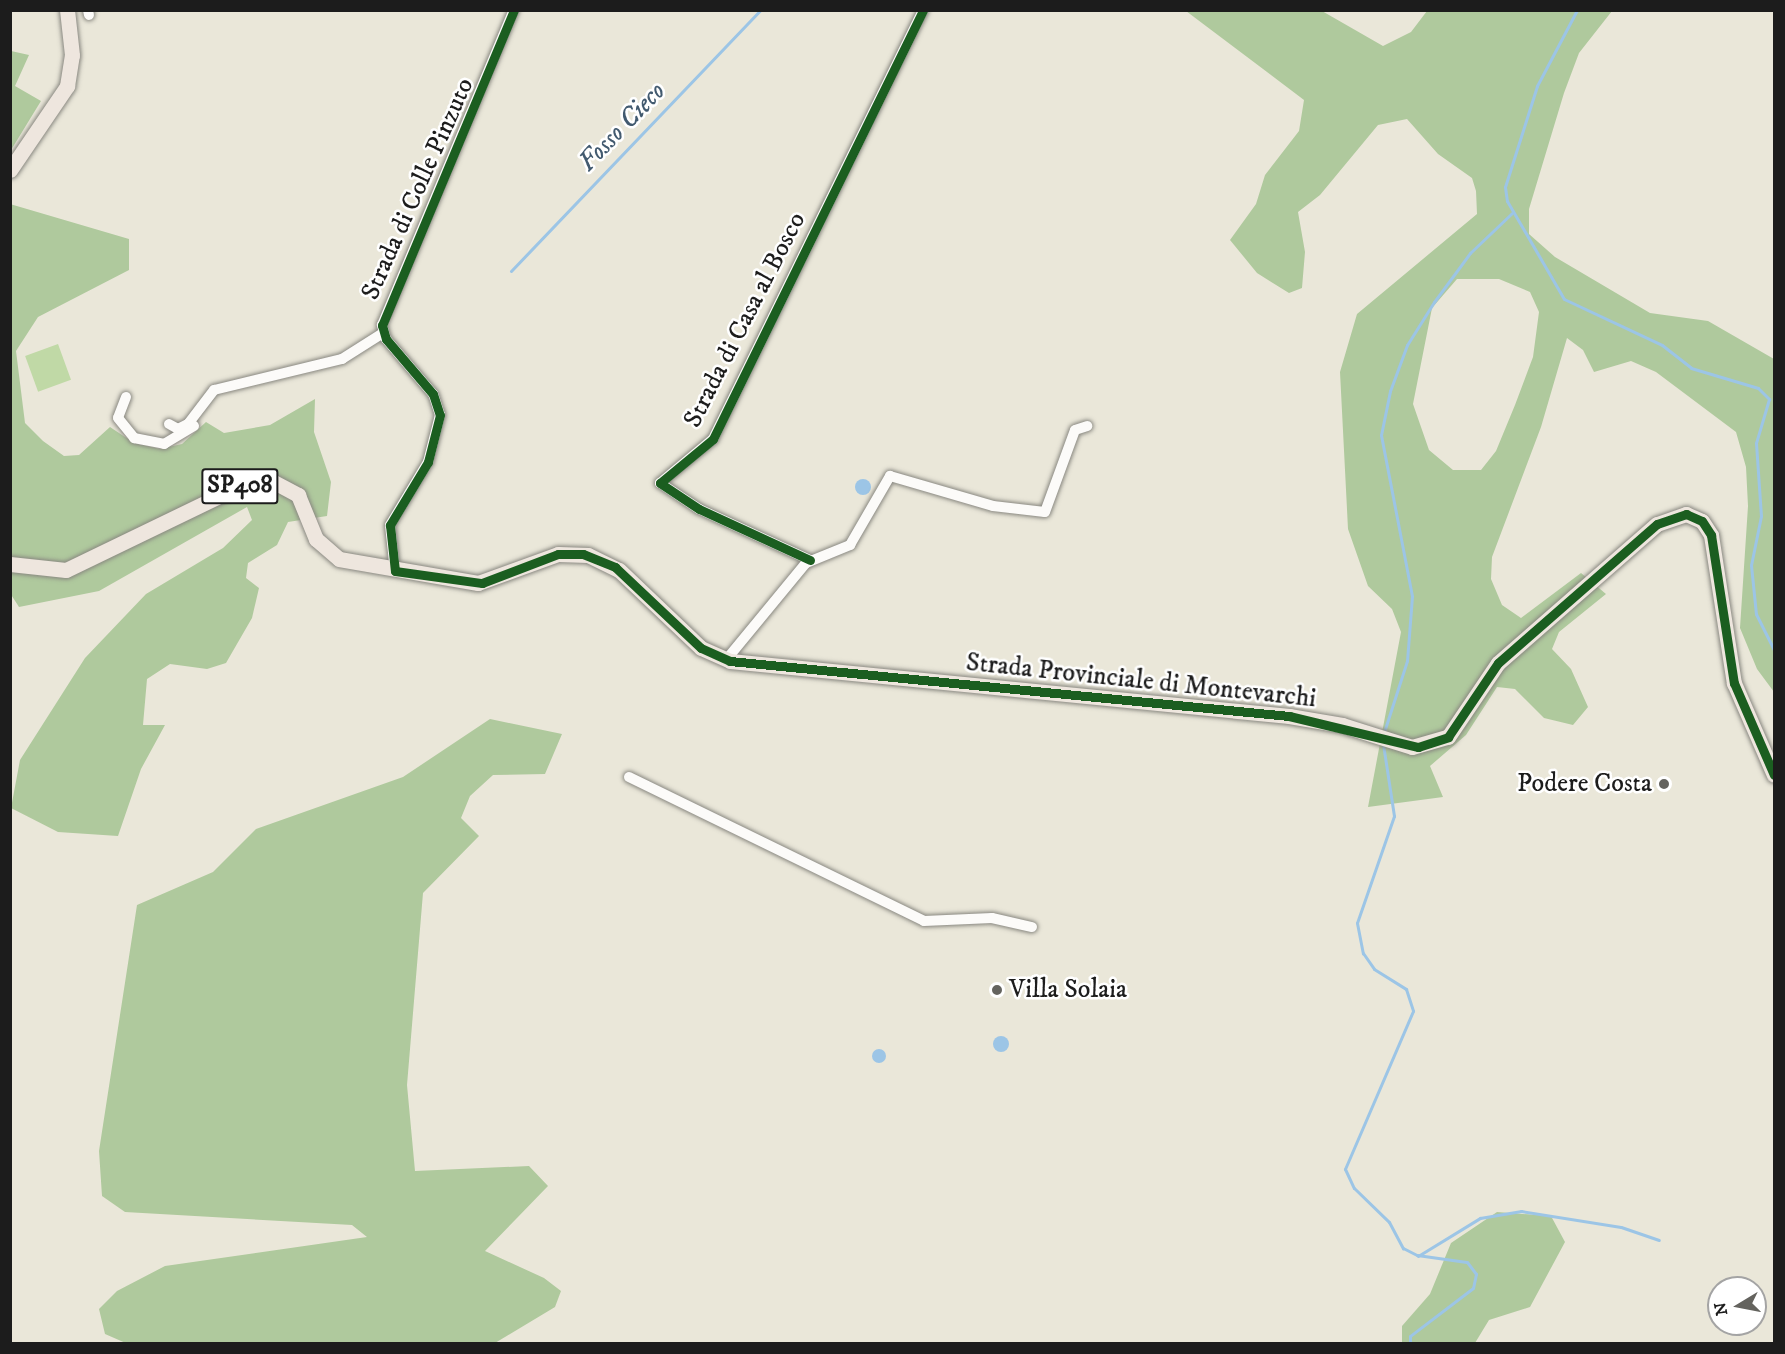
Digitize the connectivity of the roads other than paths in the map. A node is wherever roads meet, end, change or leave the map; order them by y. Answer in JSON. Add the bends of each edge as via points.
{"nodes":[{"id":1,"x":67,"y":10,"type":"edge"},
{"id":2,"x":514,"y":10,"type":"edge"},
{"id":3,"x":922,"y":10,"type":"edge"},
{"id":4,"x":10,"y":170,"type":"edge"},
{"id":5,"x":383,"y":333,"type":"junction"},
{"id":6,"x":126,"y":397,"type":"dead end"},
{"id":7,"x":202,"y":406,"type":"junction"},
{"id":8,"x":169,"y":424,"type":"dead end"},
{"id":9,"x":1087,"y":426,"type":"dead end"},
{"id":10,"x":810,"y":560,"type":"junction"},
{"id":11,"x":10,"y":564,"type":"edge"},
{"id":12,"x":395,"y":571,"type":"junction"},
{"id":13,"x":726,"y":660,"type":"junction"},
{"id":14,"x":1774,"y":775,"type":"edge"},
{"id":15,"x":628,"y":777,"type":"dead end"},
{"id":16,"x":1032,"y":927,"type":"dead end"}],
"edges":[{"from":1,"to":4,"type":"main road","via":[[72,55],[67,86]]},
{"from":2,"to":5,"type":"street","name":"Strada di Colle Pinzuto","via":[[477,110],[385,312]]},
{"from":3,"to":10,"type":"street","name":"Strada di Casa al Bosco","via":[[713,439],[660,483],[699,509]]},
{"from":5,"to":7,"type":"street","via":[[342,359],[214,390]]},
{"from":5,"to":12,"type":"street","name":"Strada di Colle Pinzuto","via":[[433,394],[440,415],[428,462],[390,525]]},
{"from":6,"to":7,"type":"street","via":[[118,411],[122,428],[148,443],[185,434]]},
{"from":7,"to":8,"type":"street","via":[[183,428]]},
{"from":9,"to":10,"type":"street","via":[[1076,430],[1045,512],[993,506],[890,476],[850,545]]},
{"from":10,"to":13,"type":"street"},
{"from":11,"to":12,"type":"main road","name":"Strada Provinciale di Montevarchi","number":"SP408","via":[[66,570],[236,488],[268,480],[298,495],[316,539],[332,555]]},
{"from":12,"to":13,"type":"main road","name":"Strada Provinciale di Montevarchi","number":"SP408","via":[[482,583],[558,554],[588,555],[619,570],[701,648]]},
{"from":13,"to":14,"type":"main road","name":"Strada Provinciale di Montevarchi","number":"SP408","via":[[1346,726],[1395,745],[1418,747],[1448,736],[1498,663],[1657,524],[1682,513],[1700,519],[1711,535],[1734,683]]},
{"from":15,"to":16,"type":"street","via":[[924,921],[992,918]]}]}
